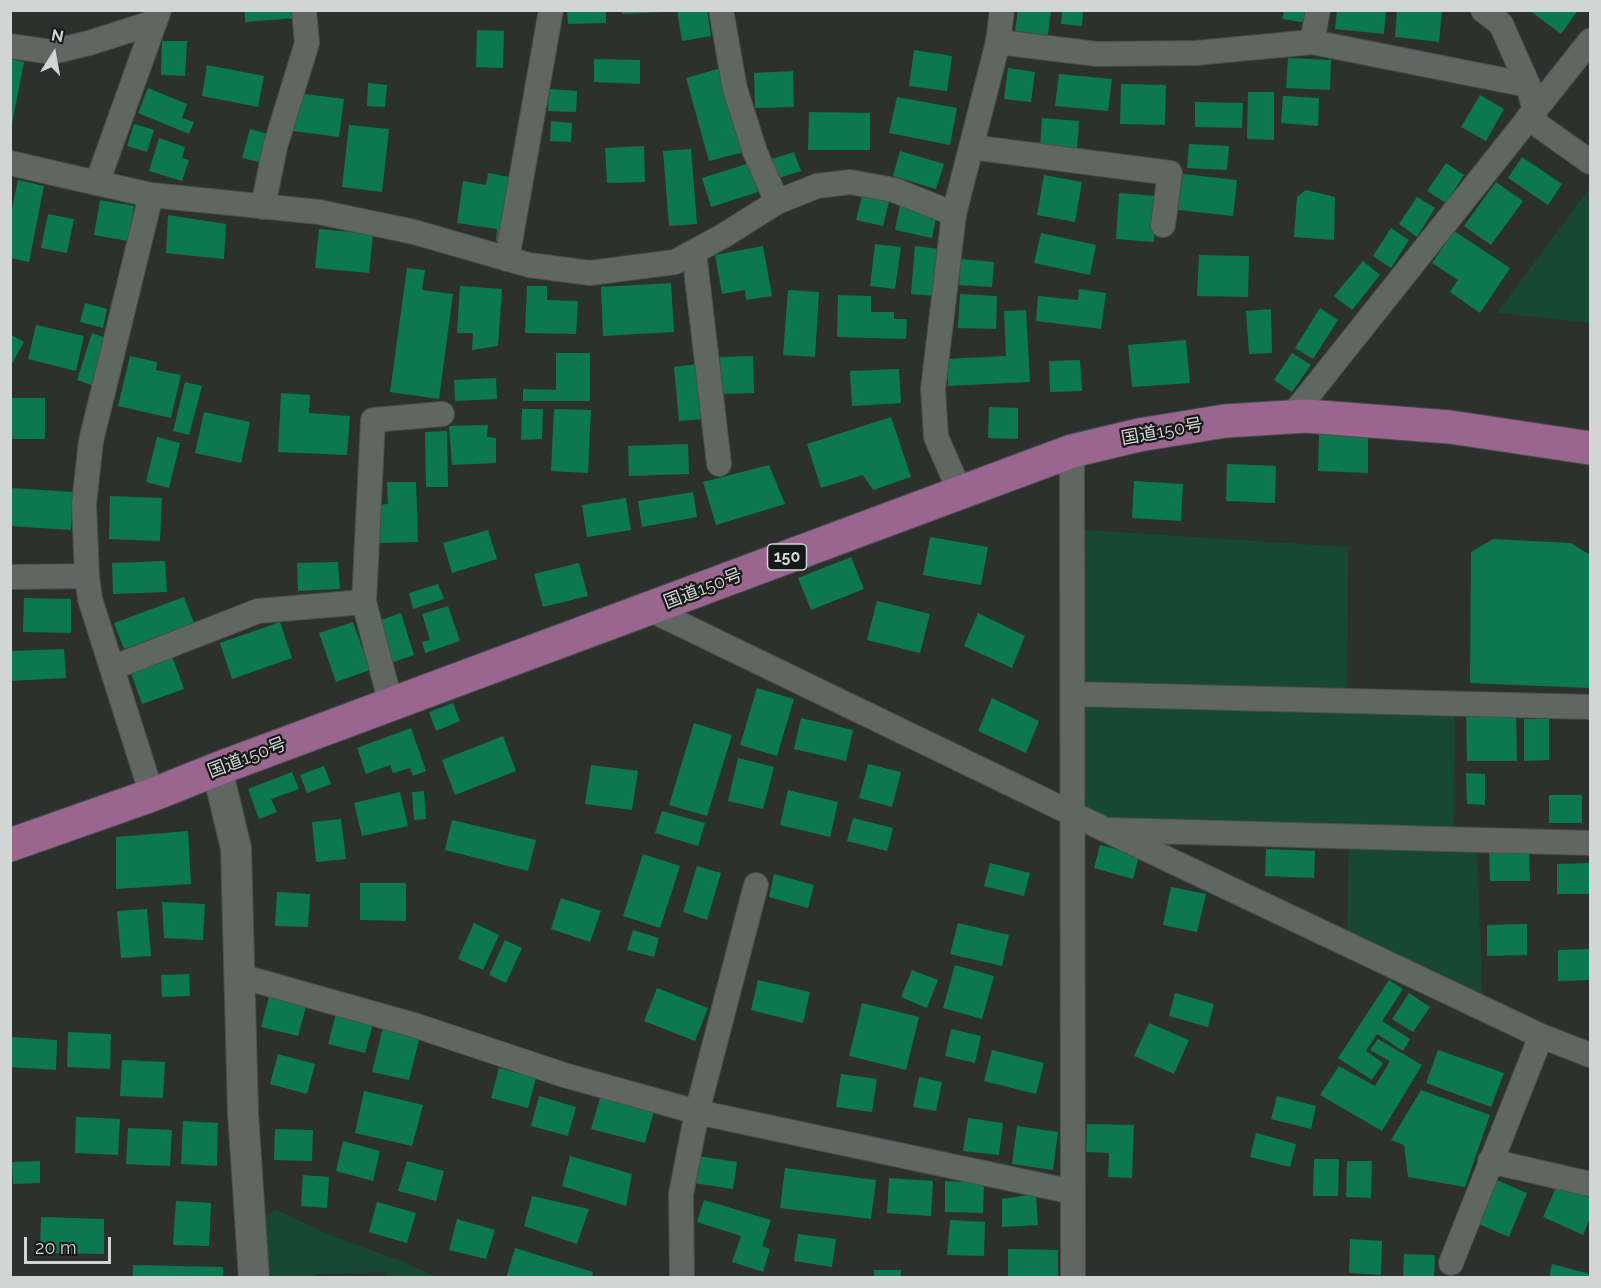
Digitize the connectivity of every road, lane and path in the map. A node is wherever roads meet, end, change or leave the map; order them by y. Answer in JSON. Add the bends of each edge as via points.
{"nodes":[{"id":1,"x":304,"y":10,"type":"edge"},
{"id":2,"x":551,"y":10,"type":"edge"},
{"id":3,"x":721,"y":10,"type":"edge"},
{"id":4,"x":1002,"y":10,"type":"edge"},
{"id":5,"x":1318,"y":10,"type":"edge"},
{"id":6,"x":1483,"y":10,"type":"edge"},
{"id":7,"x":157,"y":16,"type":"edge"},
{"id":8,"x":1590,"y":40,"type":"edge"},
{"id":9,"x":998,"y":42,"type":"junction"},
{"id":10,"x":1312,"y":42,"type":"junction"},
{"id":11,"x":10,"y":46,"type":"edge"},
{"id":12,"x":1528,"y":85,"type":"junction"},
{"id":13,"x":1532,"y":115,"type":"junction"},
{"id":14,"x":971,"y":147,"type":"junction"},
{"id":15,"x":1590,"y":162,"type":"edge"},
{"id":16,"x":10,"y":163,"type":"edge"},
{"id":17,"x":97,"y":183,"type":"junction"},
{"id":18,"x":151,"y":195,"type":"junction"},
{"id":19,"x":777,"y":202,"type":"junction"},
{"id":20,"x":262,"y":207,"type":"junction"},
{"id":21,"x":954,"y":214,"type":"junction"},
{"id":22,"x":1163,"y":225,"type":"dead end"},
{"id":23,"x":694,"y":252,"type":"junction"},
{"id":24,"x":507,"y":259,"type":"junction"},
{"id":25,"x":442,"y":414,"type":"dead end"},
{"id":26,"x":1291,"y":417,"type":"junction"},
{"id":27,"x":1590,"y":448,"type":"edge"},
{"id":28,"x":1072,"y":451,"type":"junction"},
{"id":29,"x":718,"y":465,"type":"dead end"},
{"id":30,"x":960,"y":492,"type":"junction"},
{"id":31,"x":87,"y":576,"type":"junction"},
{"id":32,"x":10,"y":577,"type":"edge"},
{"id":33,"x":364,"y":602,"type":"junction"},
{"id":34,"x":649,"y":609,"type":"junction"},
{"id":35,"x":112,"y":668,"type":"junction"},
{"id":36,"x":1073,"y":694,"type":"junction"},
{"id":37,"x":391,"y":704,"type":"junction"},
{"id":38,"x":1590,"y":707,"type":"edge"},
{"id":39,"x":216,"y":769,"type":"junction"},
{"id":40,"x":152,"y":795,"type":"junction"},
{"id":41,"x":1073,"y":814,"type":"junction"},
{"id":42,"x":1104,"y":829,"type":"junction"},
{"id":43,"x":1590,"y":843,"type":"edge"},
{"id":44,"x":10,"y":845,"type":"edge"},
{"id":45,"x":756,"y":885,"type":"dead end"},
{"id":46,"x":240,"y":976,"type":"junction"},
{"id":47,"x":1540,"y":1036,"type":"junction"},
{"id":48,"x":1590,"y":1055,"type":"edge"},
{"id":49,"x":697,"y":1112,"type":"junction"},
{"id":50,"x":1490,"y":1161,"type":"junction"},
{"id":51,"x":1590,"y":1184,"type":"edge"},
{"id":52,"x":1073,"y":1192,"type":"junction"},
{"id":53,"x":1451,"y":1263,"type":"dead end"},
{"id":54,"x":254,"y":1278,"type":"edge"},
{"id":55,"x":682,"y":1278,"type":"edge"},
{"id":56,"x":1073,"y":1278,"type":"edge"}],
"edges":[{"from":1,"to":20,"type":"street","via":[[307,43],[275,147]]},
{"from":2,"to":24,"type":"street"},
{"from":3,"to":19,"type":"street","via":[[735,88],[755,152]]},
{"from":4,"to":9,"type":"street"},
{"from":5,"to":10,"type":"street"},
{"from":6,"to":12,"type":"street","via":[[1501,24]]},
{"from":7,"to":11,"type":"street","via":[[88,43],[52,52]]},
{"from":7,"to":17,"type":"street"},
{"from":8,"to":13,"type":"street"},
{"from":9,"to":10,"type":"street","via":[[1097,54],[1196,53]]},
{"from":9,"to":14,"type":"street"},
{"from":10,"to":12,"type":"street"},
{"from":12,"to":13,"type":"street"},
{"from":13,"to":15,"type":"street"},
{"from":13,"to":26,"type":"street"},
{"from":14,"to":21,"type":"street"},
{"from":14,"to":22,"type":"street","via":[[1170,173]]},
{"from":16,"to":17,"type":"street"},
{"from":17,"to":18,"type":"street"},
{"from":18,"to":20,"type":"street"},
{"from":18,"to":31,"type":"street","via":[[91,441],[84,504]]},
{"from":19,"to":21,"type":"street","via":[[817,186],[850,182],[894,190]]},
{"from":19,"to":23,"type":"street"},
{"from":20,"to":24,"type":"street","via":[[319,212]]},
{"from":21,"to":30,"type":"street","via":[[933,389],[936,436]]},
{"from":23,"to":24,"type":"street","via":[[675,262],[590,273]]},
{"from":23,"to":29,"type":"street"},
{"from":25,"to":33,"type":"street","via":[[373,420]]},
{"from":26,"to":27,"type":"highway","name":"国道150号","number":"150","via":[[1450,427]]},
{"from":26,"to":28,"type":"highway","name":"国道150号","number":"150","via":[[1226,421]]},
{"from":28,"to":30,"type":"highway","name":"国道150号","number":"150"},
{"from":28,"to":36,"type":"street"},
{"from":30,"to":34,"type":"highway","name":"国道150号","number":"150"},
{"from":31,"to":32,"type":"street"},
{"from":31,"to":35,"type":"street","via":[[90,599]]},
{"from":33,"to":35,"type":"street","via":[[258,611]]},
{"from":33,"to":37,"type":"street"},
{"from":34,"to":37,"type":"highway","name":"国道150号","number":"150"},
{"from":34,"to":41,"type":"street"},
{"from":35,"to":40,"type":"street"},
{"from":36,"to":38,"type":"street"},
{"from":36,"to":41,"type":"street"},
{"from":37,"to":39,"type":"highway","name":"国道150号","number":"150"},
{"from":39,"to":40,"type":"highway","name":"国道150号","number":"150"},
{"from":39,"to":46,"type":"street","via":[[236,848]]},
{"from":40,"to":44,"type":"highway","name":"国道150号","number":"150"},
{"from":41,"to":42,"type":"street"},
{"from":41,"to":52,"type":"street"},
{"from":42,"to":43,"type":"street"},
{"from":42,"to":47,"type":"street"},
{"from":45,"to":49,"type":"street"},
{"from":46,"to":49,"type":"street"},
{"from":46,"to":54,"type":"street","via":[[243,1113]]},
{"from":47,"to":48,"type":"street"},
{"from":47,"to":50,"type":"street"},
{"from":49,"to":52,"type":"street"},
{"from":49,"to":55,"type":"street","via":[[681,1194]]},
{"from":50,"to":51,"type":"street"},
{"from":50,"to":53,"type":"street"},
{"from":52,"to":56,"type":"street"}]}
